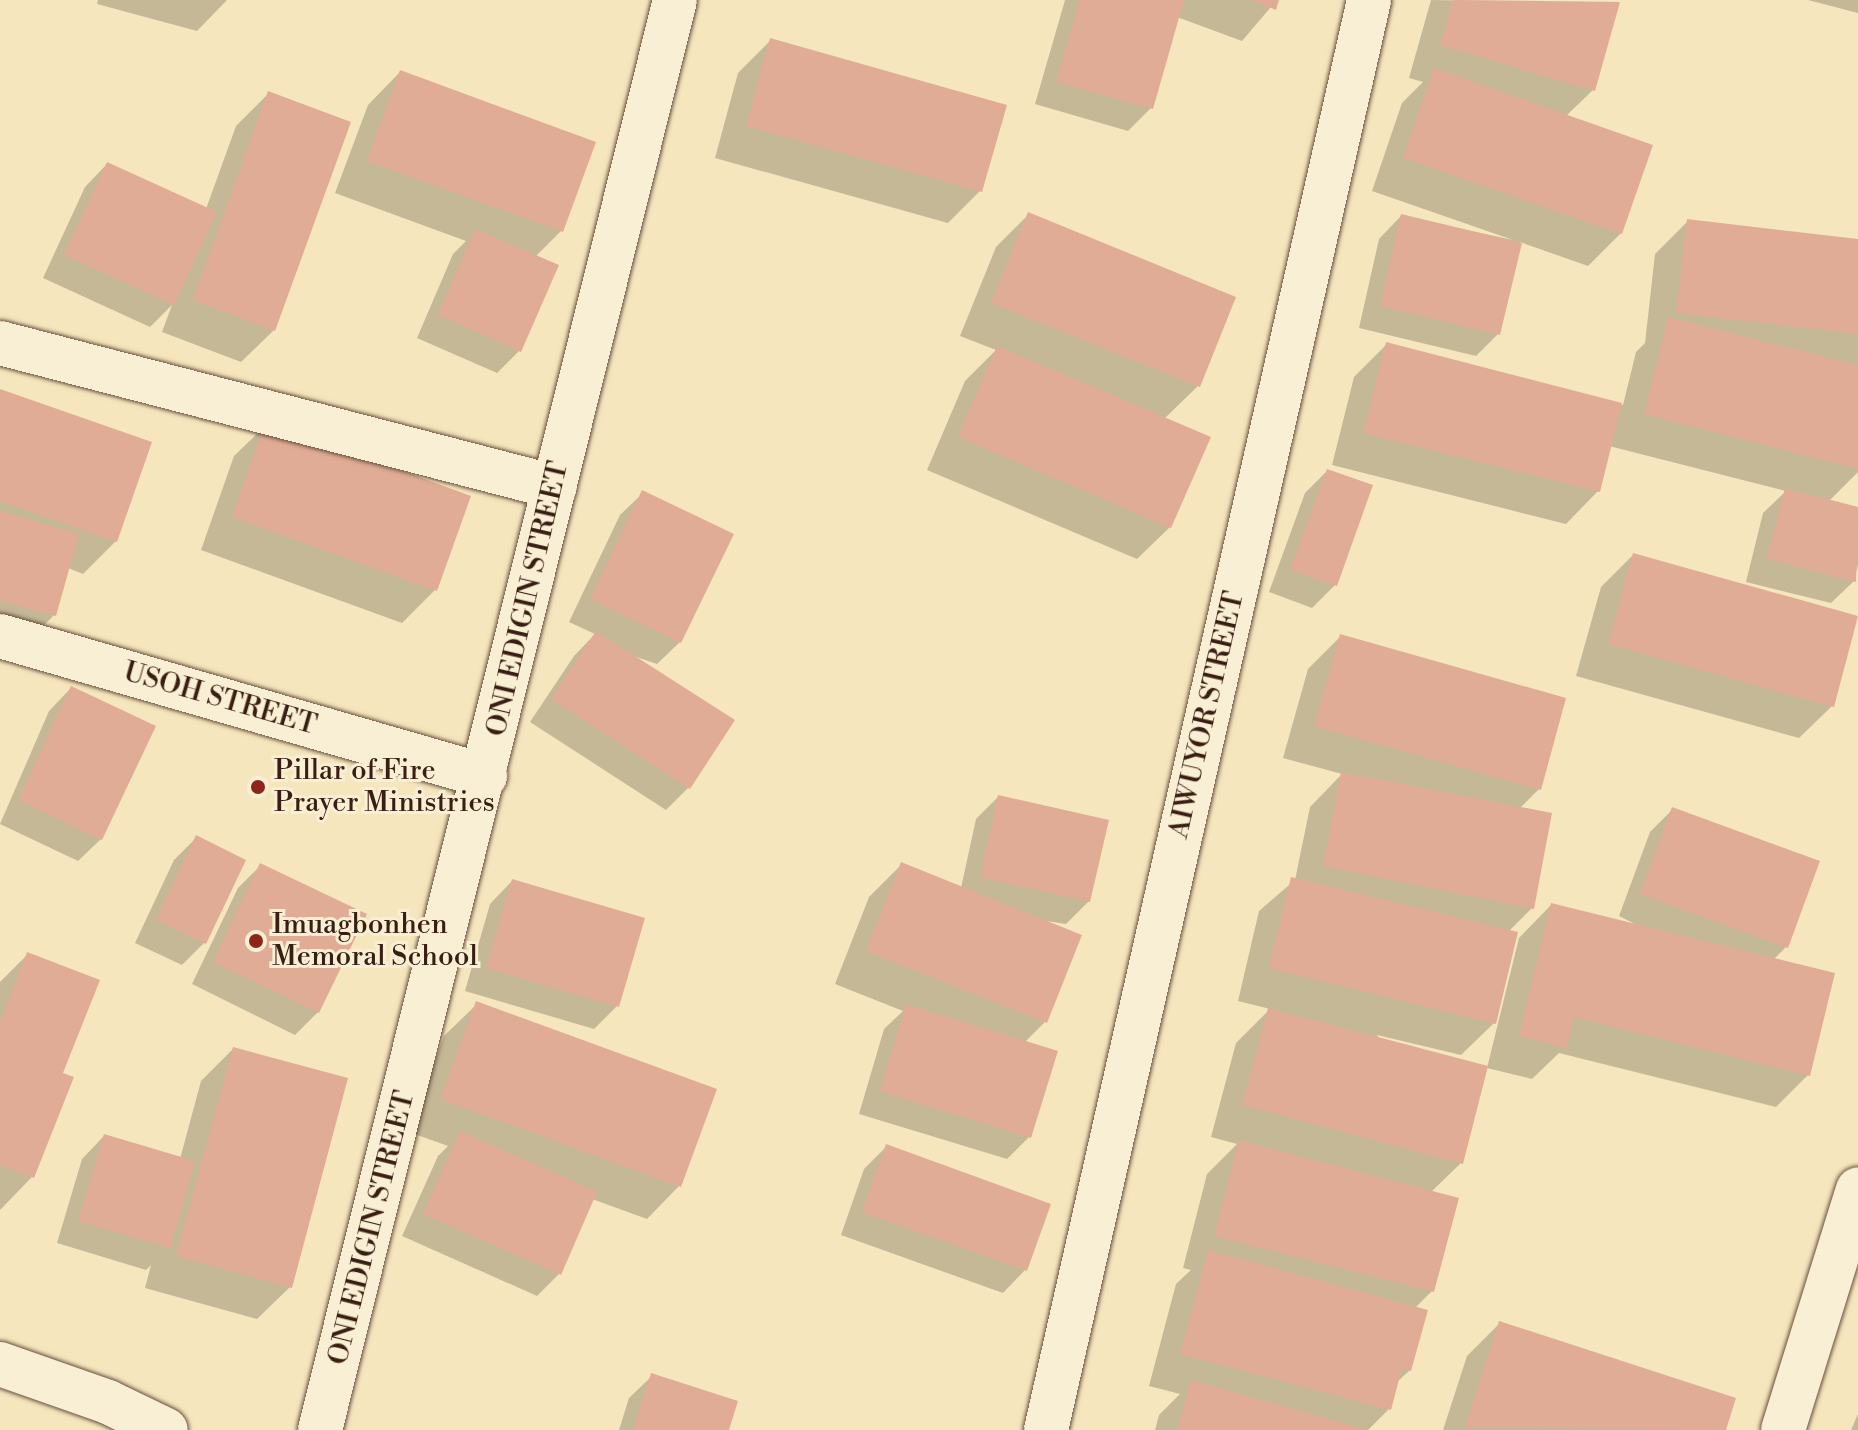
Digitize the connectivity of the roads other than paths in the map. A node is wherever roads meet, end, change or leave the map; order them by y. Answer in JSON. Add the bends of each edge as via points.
{"nodes":[{"id":1,"x":675,"y":0,"type":"edge"},
{"id":2,"x":1369,"y":0,"type":"edge"},
{"id":3,"x":0,"y":343,"type":"edge"},
{"id":4,"x":555,"y":487,"type":"junction"},
{"id":5,"x":0,"y":636,"type":"edge"},
{"id":6,"x":485,"y":776,"type":"junction"},
{"id":7,"x":1858,"y":1189,"type":"edge"},
{"id":8,"x":0,"y":1364,"type":"edge"},
{"id":9,"x":166,"y":1430,"type":"edge"},
{"id":10,"x":320,"y":1430,"type":"edge"},
{"id":11,"x":1046,"y":1430,"type":"edge"},
{"id":12,"x":1783,"y":1430,"type":"edge"}],
"edges":[{"from":1,"to":4,"type":"street","name":"ONI EDIGIN STREET"},
{"from":2,"to":11,"type":"street","name":"AIWUYOR STREET"},
{"from":3,"to":4,"type":"street"},
{"from":4,"to":6,"type":"street","name":"ONI EDIGIN STREET"},
{"from":5,"to":6,"type":"street","name":"USOH STREET"},
{"from":6,"to":10,"type":"street","name":"ONI EDIGIN STREET"},
{"from":7,"to":12,"type":"street"},
{"from":8,"to":9,"type":"street","via":[[108,1402]]}]}
